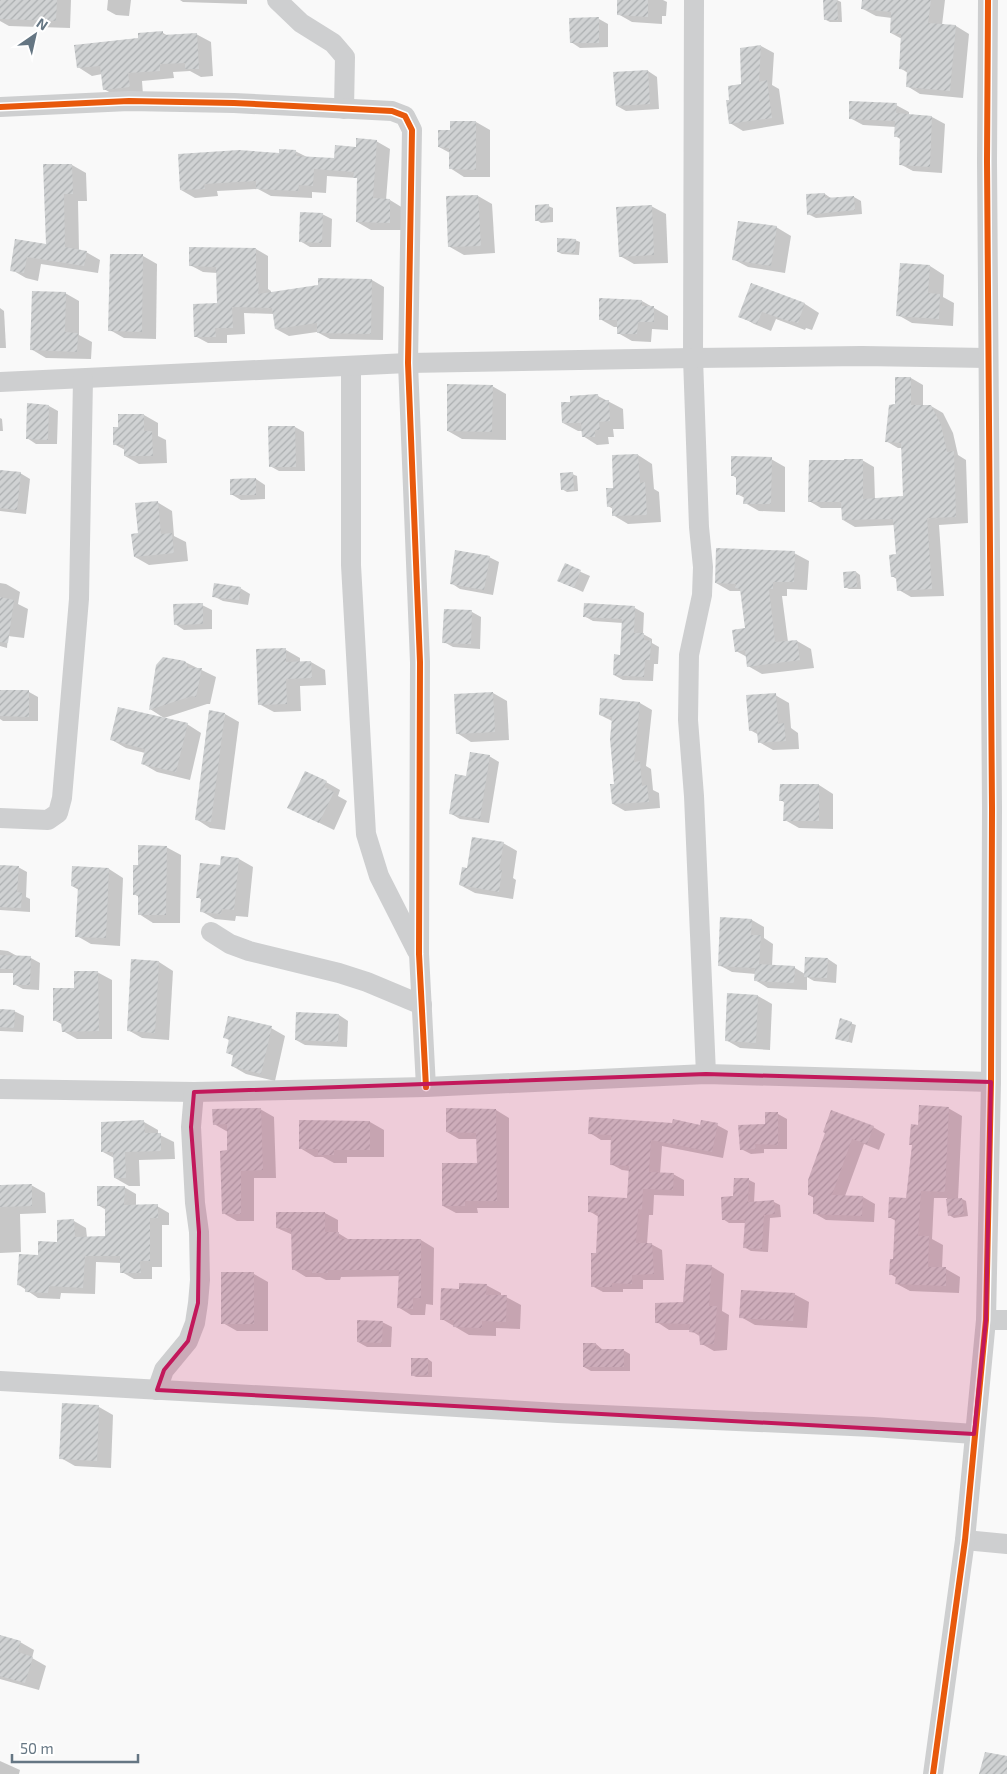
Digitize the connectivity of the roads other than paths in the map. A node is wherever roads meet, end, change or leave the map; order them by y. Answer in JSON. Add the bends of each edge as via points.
{"nodes":[{"id":1,"x":277,"y":0,"type":"edge"},
{"id":2,"x":694,"y":0,"type":"edge"},
{"id":3,"x":988,"y":0,"type":"edge"},
{"id":4,"x":0,"y":107,"type":"edge"},
{"id":5,"x":344,"y":109,"type":"junction"},
{"id":6,"x":693,"y":358,"type":"junction"},
{"id":7,"x":988,"y":358,"type":"junction"},
{"id":8,"x":408,"y":363,"type":"junction"},
{"id":9,"x":350,"y":367,"type":"junction"},
{"id":10,"x":83,"y":379,"type":"junction"},
{"id":11,"x":0,"y":382,"type":"edge"},
{"id":12,"x":999,"y":583,"type":"edge"},
{"id":13,"x":0,"y":818,"type":"edge"},
{"id":14,"x":211,"y":932,"type":"dead end"},
{"id":15,"x":419,"y":954,"type":"junction"},
{"id":16,"x":422,"y":1005,"type":"junction"},
{"id":17,"x":706,"y":1074,"type":"junction"},
{"id":18,"x":991,"y":1082,"type":"junction"},
{"id":19,"x":426,"y":1087,"type":"junction"},
{"id":20,"x":0,"y":1089,"type":"edge"},
{"id":21,"x":194,"y":1092,"type":"junction"},
{"id":22,"x":986,"y":1320,"type":"junction"},
{"id":23,"x":1007,"y":1320,"type":"edge"},
{"id":24,"x":0,"y":1381,"type":"edge"},
{"id":25,"x":157,"y":1390,"type":"junction"},
{"id":26,"x":974,"y":1434,"type":"junction"},
{"id":27,"x":965,"y":1540,"type":"junction"},
{"id":28,"x":1007,"y":1544,"type":"edge"},
{"id":29,"x":933,"y":1774,"type":"edge"}],
"edges":[{"from":1,"to":5,"type":"street","via":[[301,23],[333,42],[345,57]]},
{"from":2,"to":6,"type":"street"},
{"from":3,"to":7,"type":"street"},
{"from":4,"to":5,"type":"street","via":[[129,101]]},
{"from":5,"to":8,"type":"street","via":[[392,110],[406,116],[412,130]]},
{"from":6,"to":7,"type":"street"},
{"from":6,"to":8,"type":"street"},
{"from":6,"to":17,"type":"street","via":[[703,567],[702,595],[689,655],[688,720]]},
{"from":7,"to":12,"type":"street"},
{"from":8,"to":9,"type":"street"},
{"from":8,"to":15,"type":"street","via":[[420,662]]},
{"from":9,"to":10,"type":"street"},
{"from":9,"to":15,"type":"street","via":[[350,565],[366,834],[379,876]]},
{"from":10,"to":11,"type":"street"},
{"from":10,"to":13,"type":"street","via":[[80,599],[62,798],[58,813],[48,820]]},
{"from":12,"to":18,"type":"street"},
{"from":14,"to":16,"type":"street","via":[[243,949],[339,973]]},
{"from":15,"to":16,"type":"street"},
{"from":16,"to":19,"type":"street"},
{"from":17,"to":18,"type":"street"},
{"from":17,"to":19,"type":"street"},
{"from":18,"to":22,"type":"street"},
{"from":19,"to":21,"type":"street"},
{"from":20,"to":21,"type":"street"},
{"from":21,"to":25,"type":"street","via":[[191,1127],[199,1232],[198,1303],[188,1341],[164,1370]]},
{"from":22,"to":23,"type":"street"},
{"from":22,"to":26,"type":"street"},
{"from":24,"to":25,"type":"street"},
{"from":25,"to":26,"type":"street"},
{"from":26,"to":27,"type":"street"},
{"from":27,"to":28,"type":"street"},
{"from":27,"to":29,"type":"street"}]}
